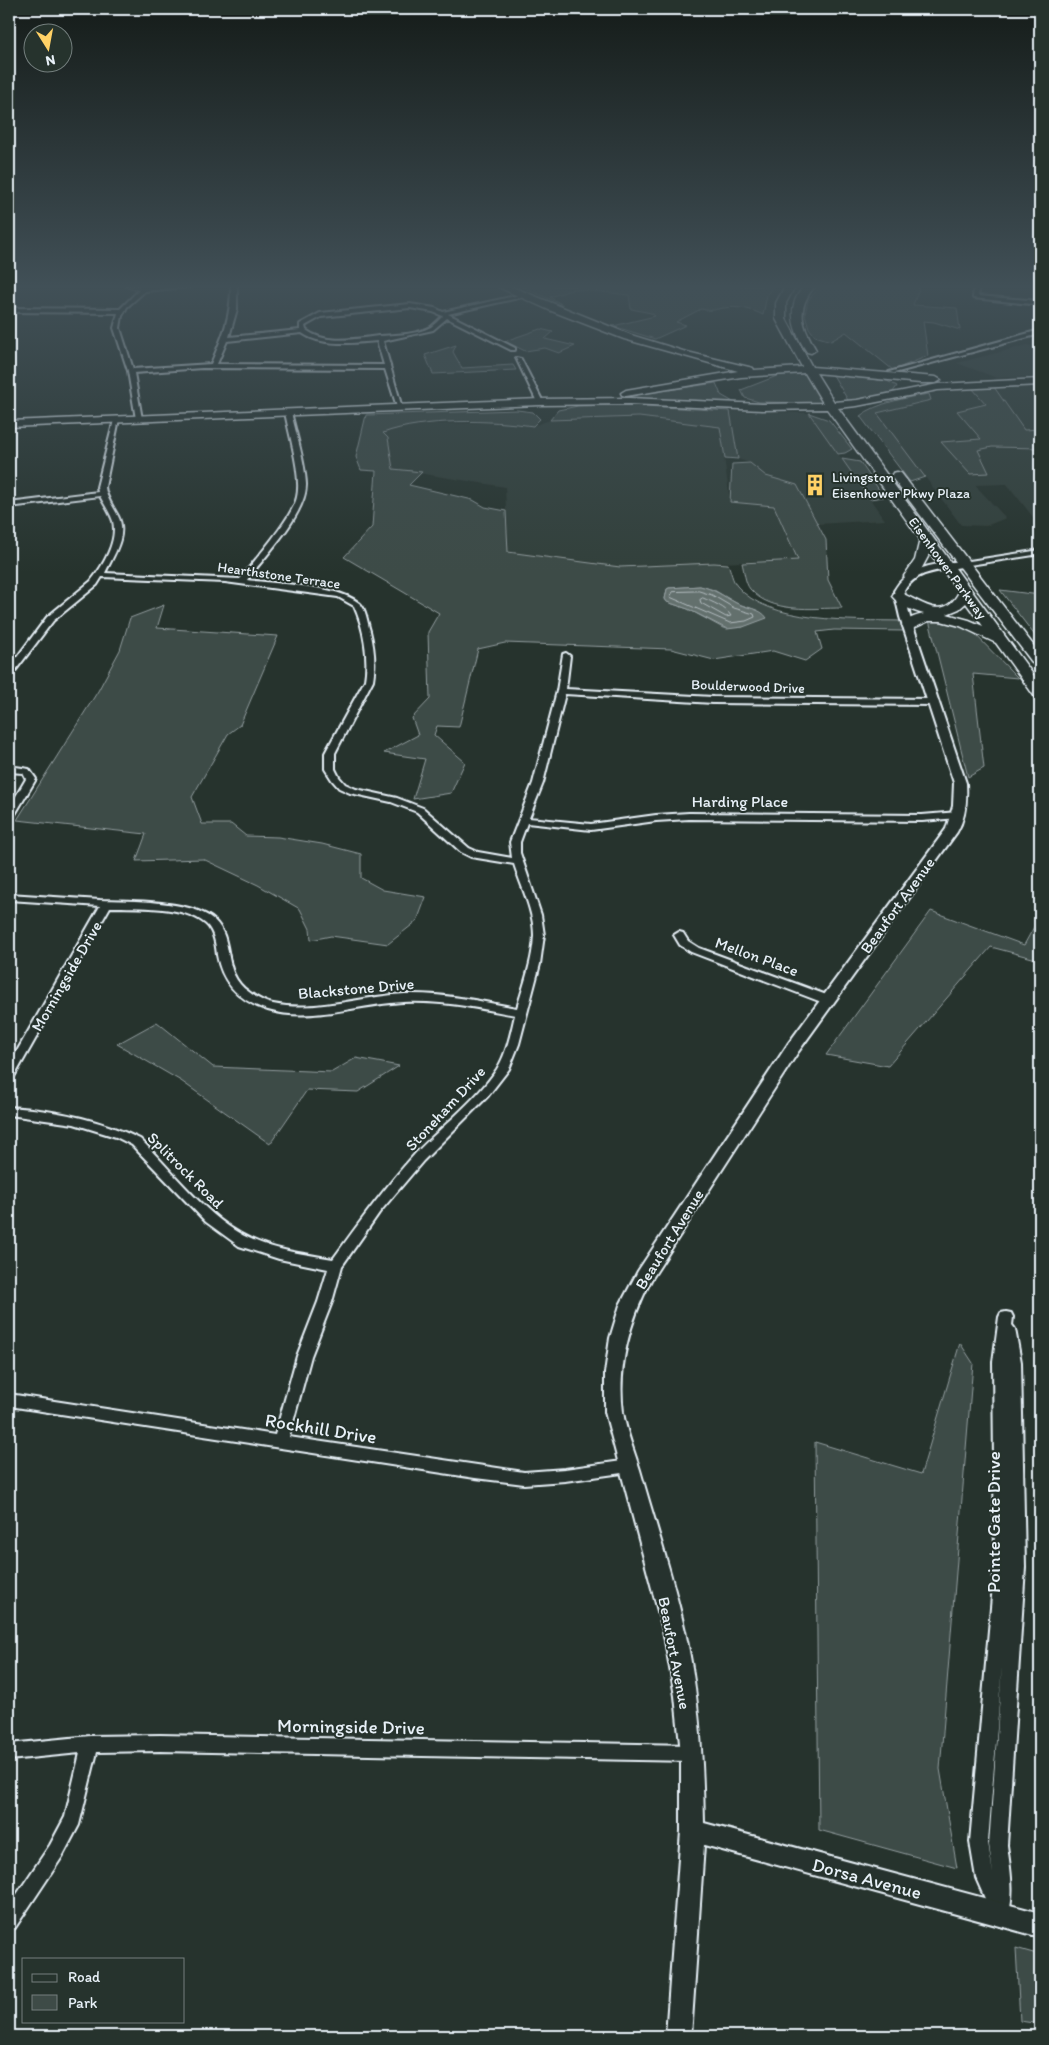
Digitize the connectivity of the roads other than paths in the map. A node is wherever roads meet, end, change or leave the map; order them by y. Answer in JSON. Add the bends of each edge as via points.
{"nodes":[{"id":1,"x":133,"y":381,"type":"edge"},
{"id":2,"x":392,"y":381,"type":"edge"},
{"id":3,"x":529,"y":381,"type":"edge"},
{"id":4,"x":680,"y":381,"type":"edge"},
{"id":5,"x":724,"y":381,"type":"edge"},
{"id":6,"x":752,"y":381,"type":"edge"},
{"id":7,"x":754,"y":381,"type":"edge"},
{"id":8,"x":817,"y":381,"type":"edge"},
{"id":9,"x":896,"y":381,"type":"edge"},
{"id":10,"x":1040,"y":382,"type":"edge"},
{"id":11,"x":662,"y":387,"type":"junction"},
{"id":12,"x":732,"y":389,"type":"junction"},
{"id":13,"x":897,"y":395,"type":"junction"},
{"id":14,"x":882,"y":399,"type":"junction"},
{"id":15,"x":842,"y":400,"type":"junction"},
{"id":16,"x":540,"y":402,"type":"junction"},
{"id":17,"x":830,"y":406,"type":"junction"},
{"id":18,"x":762,"y":407,"type":"junction"},
{"id":19,"x":774,"y":407,"type":"junction"},
{"id":20,"x":400,"y":408,"type":"junction"},
{"id":21,"x":288,"y":412,"type":"junction"},
{"id":22,"x":858,"y":414,"type":"dead end"},
{"id":23,"x":140,"y":419,"type":"junction"},
{"id":24,"x":117,"y":420,"type":"junction"},
{"id":25,"x":9,"y":424,"type":"edge"},
{"id":26,"x":842,"y":424,"type":"junction"},
{"id":27,"x":873,"y":446,"type":"dead end"},
{"id":28,"x":890,"y":468,"type":"dead end"},
{"id":29,"x":102,"y":494,"type":"junction"},
{"id":30,"x":9,"y":505,"type":"edge"},
{"id":31,"x":926,"y":540,"type":"junction"},
{"id":32,"x":1040,"y":552,"type":"edge"},
{"id":33,"x":955,"y":565,"type":"junction"},
{"id":34,"x":100,"y":575,"type":"junction"},
{"id":35,"x":911,"y":576,"type":"junction"},
{"id":36,"x":242,"y":582,"type":"junction"},
{"id":37,"x":965,"y":593,"type":"junction"},
{"id":38,"x":899,"y":596,"type":"junction"},
{"id":39,"x":909,"y":626,"type":"junction"},
{"id":40,"x":1004,"y":646,"type":"junction"},
{"id":41,"x":566,"y":656,"type":"dead end"},
{"id":42,"x":1040,"y":663,"type":"edge"},
{"id":43,"x":9,"y":673,"type":"edge"},
{"id":44,"x":561,"y":690,"type":"junction"},
{"id":45,"x":1040,"y":694,"type":"edge"},
{"id":46,"x":934,"y":702,"type":"junction"},
{"id":47,"x":9,"y":768,"type":"edge"},
{"id":48,"x":958,"y":815,"type":"junction"},
{"id":49,"x":9,"y":816,"type":"edge"},
{"id":50,"x":524,"y":820,"type":"junction"},
{"id":51,"x":518,"y":862,"type":"junction"},
{"id":52,"x":9,"y":898,"type":"edge"},
{"id":53,"x":107,"y":903,"type":"junction"},
{"id":54,"x":679,"y":935,"type":"dead end"},
{"id":55,"x":828,"y":1000,"type":"junction"},
{"id":56,"x":522,"y":1012,"type":"junction"},
{"id":57,"x":9,"y":1074,"type":"edge"},
{"id":58,"x":9,"y":1111,"type":"edge"},
{"id":59,"x":336,"y":1265,"type":"junction"},
{"id":60,"x":9,"y":1400,"type":"edge"},
{"id":61,"x":280,"y":1442,"type":"junction"},
{"id":62,"x":629,"y":1466,"type":"junction"},
{"id":63,"x":90,"y":1744,"type":"junction"},
{"id":64,"x":9,"y":1752,"type":"edge"},
{"id":65,"x":692,"y":1753,"type":"junction"},
{"id":66,"x":693,"y":1831,"type":"junction"},
{"id":67,"x":1000,"y":1914,"type":"junction"},
{"id":68,"x":9,"y":1922,"type":"edge"},
{"id":69,"x":1040,"y":1925,"type":"edge"},
{"id":70,"x":678,"y":2036,"type":"edge"}],
"edges":[{"from":1,"to":23,"type":"street"},
{"from":2,"to":20,"type":"street"},
{"from":3,"to":16,"type":"street"},
{"from":4,"to":11,"type":"main road"},
{"from":5,"to":12,"type":"main road"},
{"from":6,"to":12,"type":"main road"},
{"from":7,"to":12,"type":"main road"},
{"from":8,"to":17,"type":"main road","name":"Eisenhower Parkway"},
{"from":9,"to":13,"type":"main road","via":[[902,387]]},
{"from":10,"to":13,"type":"main road","via":[[950,386]]},
{"from":11,"to":12,"type":"main road"},
{"from":11,"to":16,"type":"main road"},
{"from":12,"to":18,"type":"main road"},
{"from":13,"to":14,"type":"main road"},
{"from":14,"to":15,"type":"main road"},
{"from":14,"to":22,"type":"main road"},
{"from":15,"to":17,"type":"main road"},
{"from":15,"to":27,"type":"main road"},
{"from":16,"to":18,"type":"main road","via":[[629,401]]},
{"from":16,"to":20,"type":"main road"},
{"from":17,"to":19,"type":"main road"},
{"from":17,"to":26,"type":"main road","name":"Eisenhower Parkway"},
{"from":18,"to":19,"type":"main road"},
{"from":19,"to":26,"type":"main road","via":[[820,414]]},
{"from":20,"to":21,"type":"main road"},
{"from":21,"to":23,"type":"main road"},
{"from":21,"to":36,"type":"street","via":[[302,483],[301,497],[296,511]]},
{"from":23,"to":24,"type":"main road"},
{"from":24,"to":25,"type":"main road"},
{"from":24,"to":29,"type":"street"},
{"from":26,"to":31,"type":"main road","name":"Eisenhower Parkway"},
{"from":28,"to":33,"type":"main road","name":"Eisenhower Parkway"},
{"from":29,"to":30,"type":"street"},
{"from":29,"to":34,"type":"street","via":[[116,519],[118,531],[116,543]]},
{"from":31,"to":33,"type":"main road","name":"Eisenhower Parkway"},
{"from":31,"to":35,"type":"main road","via":[[922,562]]},
{"from":32,"to":33,"type":"street"},
{"from":33,"to":35,"type":"street"},
{"from":33,"to":37,"type":"main road","name":"Eisenhower Parkway"},
{"from":33,"to":42,"type":"main road","name":"Eisenhower Parkway"},
{"from":34,"to":36,"type":"street","name":"Hearthstone Terrace"},
{"from":34,"to":43,"type":"street","via":[[50,619]]},
{"from":35,"to":38,"type":"street","via":[[901,586]]},
{"from":36,"to":51,"type":"street","name":"Hearthstone Terrace","via":[[331,593],[349,600],[360,611],[371,652],[372,670],[330,754],[330,769],[342,786],[410,804],[475,855]]},
{"from":37,"to":38,"type":"main road","via":[[962,601],[953,608],[939,611],[926,611]]},
{"from":37,"to":40,"type":"main road","name":"Eisenhower Parkway"},
{"from":38,"to":39,"type":"street","name":"Beaufort Avenue"},
{"from":39,"to":40,"type":"main road","via":[[918,619],[956,620],[983,631]]},
{"from":39,"to":46,"type":"street","name":"Beaufort Avenue"},
{"from":40,"to":45,"type":"main road","name":"Eisenhower Parkway"},
{"from":41,"to":44,"type":"street","name":"Stoneham Drive"},
{"from":44,"to":46,"type":"street","name":"Boulderwood Drive","via":[[713,700]]},
{"from":44,"to":50,"type":"street","name":"Stoneham Drive","via":[[538,783]]},
{"from":46,"to":48,"type":"street","name":"Beaufort Avenue","via":[[960,783]]},
{"from":47,"to":49,"type":"street","via":[[26,771],[31,779]]},
{"from":48,"to":50,"type":"street","name":"Harding Place","via":[[922,818],[689,816],[591,827]]},
{"from":48,"to":55,"type":"street","name":"Beaufort Avenue","via":[[952,829]]},
{"from":50,"to":51,"type":"street","name":"Stoneham Drive","via":[[515,842]]},
{"from":51,"to":56,"type":"street","name":"Stoneham Drive","via":[[536,915],[538,935],[535,964]]},
{"from":52,"to":53,"type":"street","name":"Blackstone Drive"},
{"from":53,"to":56,"type":"street","name":"Blackstone Drive","via":[[190,911],[208,920],[219,934],[223,964],[231,982],[246,996],[267,1005],[314,1010],[406,998]]},
{"from":53,"to":57,"type":"street","name":"Morningside Drive"},
{"from":54,"to":55,"type":"street","name":"Mellon Place","via":[[695,950]]},
{"from":55,"to":62,"type":"street","name":"Beaufort Avenue","via":[[649,1268],[629,1305],[619,1338],[614,1373],[614,1412]]},
{"from":56,"to":59,"type":"street","name":"Stoneham Drive","via":[[503,1069],[374,1210]]},
{"from":58,"to":59,"type":"street","name":"Splitrock Road","via":[[65,1116],[119,1133],[136,1142],[219,1227],[236,1238],[260,1249]]},
{"from":59,"to":61,"type":"street","name":"Stoneham Drive","via":[[304,1356]]},
{"from":60,"to":61,"type":"street","name":"Rockhill Drive"},
{"from":61,"to":62,"type":"street","name":"Rockhill Drive","via":[[524,1478]]},
{"from":62,"to":65,"type":"street","name":"Beaufort Avenue","via":[[674,1630]]},
{"from":63,"to":64,"type":"street","name":"Morningside Drive"},
{"from":63,"to":65,"type":"street","name":"Morningside Drive"},
{"from":63,"to":68,"type":"street","via":[[73,1819]]},
{"from":65,"to":66,"type":"street","name":"Beaufort Avenue"},
{"from":66,"to":67,"type":"street","name":"Dorsa Avenue"},
{"from":66,"to":70,"type":"street","name":"Beaufort Avenue"},
{"from":67,"to":67,"type":"street","name":"Pointe Gate Drive","via":[[1002,1873],[998,1845],[1017,1567],[1014,1362],[1006,1317],[1000,1362],[1002,1563],[979,1842],[985,1878]]},
{"from":67,"to":69,"type":"street","name":"Dorsa Avenue"}]}
